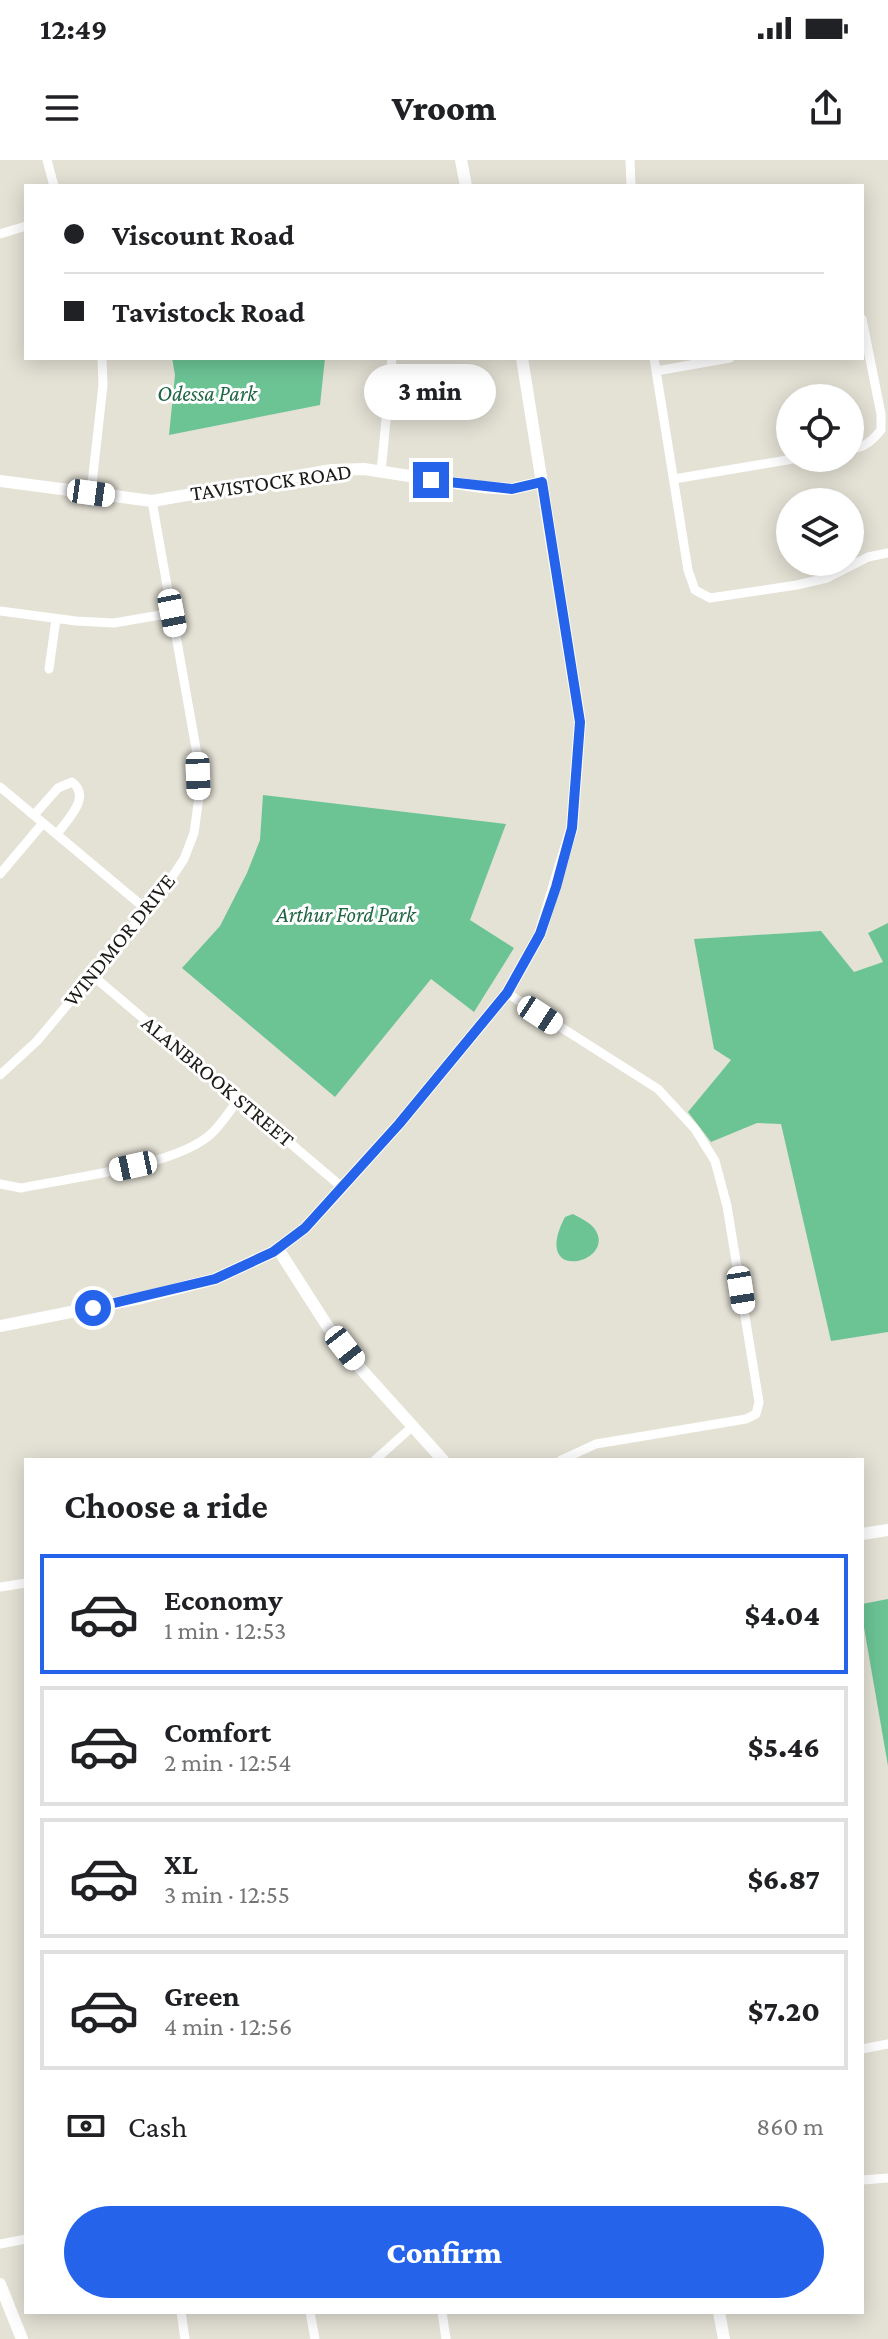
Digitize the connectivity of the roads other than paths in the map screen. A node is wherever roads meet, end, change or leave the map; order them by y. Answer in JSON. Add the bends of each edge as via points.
{"nodes":[{"id":1,"x":47,"y":160,"type":"edge"},
{"id":2,"x":461,"y":160,"type":"edge"},
{"id":3,"x":630,"y":160,"type":"edge"},
{"id":4,"x":53,"y":184,"type":"edge"},
{"id":5,"x":466,"y":184,"type":"edge"},
{"id":6,"x":631,"y":184,"type":"edge"},
{"id":7,"x":24,"y":227,"type":"edge"},
{"id":8,"x":0,"y":234,"type":"edge"},
{"id":9,"x":864,"y":340,"type":"edge"},
{"id":10,"x":102,"y":360,"type":"edge"},
{"id":11,"x":392,"y":360,"type":"edge"},
{"id":12,"x":522,"y":360,"type":"edge"},
{"id":13,"x":654,"y":360,"type":"edge"},
{"id":14,"x":719,"y":360,"type":"edge"},
{"id":15,"x":656,"y":371,"type":"junction"},
{"id":16,"x":864,"y":445,"type":"edge"},
{"id":17,"x":776,"y":462,"type":"edge"},
{"id":18,"x":381,"y":472,"type":"junction"},
{"id":19,"x":674,"y":479,"type":"junction"},
{"id":20,"x":0,"y":481,"type":"edge"},
{"id":21,"x":542,"y":482,"type":"junction"},
{"id":22,"x":91,"y":493,"type":"junction"},
{"id":23,"x":152,"y":501,"type":"junction"},
{"id":24,"x":888,"y":553,"type":"edge"},
{"id":25,"x":0,"y":611,"type":"edge"},
{"id":26,"x":172,"y":613,"type":"junction"},
{"id":27,"x":56,"y":619,"type":"junction"},
{"id":28,"x":49,"y":669,"type":"dead end"},
{"id":29,"x":0,"y":787,"type":"edge"},
{"id":30,"x":34,"y":815,"type":"junction"},
{"id":31,"x":43,"y":823,"type":"junction"},
{"id":32,"x":57,"y":834,"type":"junction"},
{"id":33,"x":0,"y":874,"type":"edge"},
{"id":34,"x":147,"y":910,"type":"junction"},
{"id":35,"x":92,"y":975,"type":"junction"},
{"id":36,"x":507,"y":993,"type":"junction"},
{"id":37,"x":0,"y":1075,"type":"edge"},
{"id":38,"x":239,"y":1099,"type":"junction"},
{"id":39,"x":0,"y":1184,"type":"edge"},
{"id":40,"x":343,"y":1188,"type":"junction"},
{"id":41,"x":278,"y":1249,"type":"junction"},
{"id":42,"x":0,"y":1326,"type":"edge"},
{"id":43,"x":413,"y":1426,"type":"junction"},
{"id":44,"x":377,"y":1458,"type":"edge"},
{"id":45,"x":441,"y":1458,"type":"edge"},
{"id":46,"x":565,"y":1458,"type":"edge"},
{"id":47,"x":888,"y":1530,"type":"edge"},
{"id":48,"x":864,"y":1534,"type":"edge"},
{"id":49,"x":24,"y":1583,"type":"edge"},
{"id":50,"x":0,"y":1587,"type":"edge"},
{"id":51,"x":888,"y":2044,"type":"edge"},
{"id":52,"x":864,"y":2049,"type":"edge"},
{"id":53,"x":888,"y":2178,"type":"edge"},
{"id":54,"x":864,"y":2180,"type":"edge"},
{"id":55,"x":24,"y":2239,"type":"edge"},
{"id":56,"x":0,"y":2244,"type":"edge"},
{"id":57,"x":0,"y":2284,"type":"edge"},
{"id":58,"x":181,"y":2314,"type":"edge"},
{"id":59,"x":310,"y":2314,"type":"edge"},
{"id":60,"x":442,"y":2314,"type":"edge"},
{"id":61,"x":719,"y":2314,"type":"edge"},
{"id":62,"x":22,"y":2339,"type":"edge"},
{"id":63,"x":185,"y":2339,"type":"edge"},
{"id":64,"x":315,"y":2339,"type":"edge"},
{"id":65,"x":446,"y":2339,"type":"edge"},
{"id":66,"x":724,"y":2339,"type":"edge"}],
"edges":[{"from":1,"to":4,"type":"street"},
{"from":2,"to":5,"type":"street"},
{"from":3,"to":6,"type":"street"},
{"from":7,"to":8,"type":"street"},
{"from":9,"to":16,"type":"street","via":[[881,414],[881,430]]},
{"from":10,"to":22,"type":"street"},
{"from":11,"to":18,"type":"street"},
{"from":12,"to":21,"type":"street"},
{"from":13,"to":15,"type":"street"},
{"from":14,"to":15,"type":"street"},
{"from":15,"to":19,"type":"street"},
{"from":17,"to":19,"type":"street"},
{"from":18,"to":21,"type":"street","name":"TAVISTOCK ROAD","via":[[512,489]]},
{"from":18,"to":23,"type":"street","name":"TAVISTOCK ROAD","via":[[332,470]]},
{"from":19,"to":24,"type":"street","via":[[688,570],[695,590],[710,598],[827,578]]},
{"from":20,"to":22,"type":"street","name":"TAVISTOCK ROAD"},
{"from":21,"to":36,"type":"street","via":[[580,722],[576,781],[572,828],[556,887],[540,934]]},
{"from":22,"to":23,"type":"street","name":"TAVISTOCK ROAD"},
{"from":23,"to":26,"type":"street","name":"WINDMOR DRIVE"},
{"from":25,"to":27,"type":"street"},
{"from":26,"to":27,"type":"street","via":[[114,623]]},
{"from":26,"to":34,"type":"street","name":"WINDMOR DRIVE","via":[[197,754],[199,797],[184,859]]},
{"from":27,"to":28,"type":"street"},
{"from":29,"to":30,"type":"street"},
{"from":30,"to":31,"type":"street"},
{"from":30,"to":32,"type":"street","via":[[58,788],[72,782],[78,786],[79,803]]},
{"from":31,"to":32,"type":"street"},
{"from":31,"to":33,"type":"street"},
{"from":32,"to":34,"type":"street"},
{"from":34,"to":35,"type":"street","name":"WINDMOR DRIVE"},
{"from":35,"to":37,"type":"street","name":"WINDMOR DRIVE","via":[[37,1041]]},
{"from":35,"to":38,"type":"street","name":"ALANBROOK STREET"},
{"from":36,"to":40,"type":"street"},
{"from":36,"to":46,"type":"street","via":[[658,1089],[695,1129],[715,1161],[759,1402],[756,1414],[746,1419],[596,1444]]},
{"from":38,"to":39,"type":"street","via":[[212,1133],[164,1159],[21,1188]]},
{"from":38,"to":40,"type":"street","name":"ALANBROOK STREET"},
{"from":40,"to":41,"type":"street"},
{"from":41,"to":42,"type":"street","via":[[215,1279]]},
{"from":41,"to":43,"type":"street","via":[[328,1327]]},
{"from":43,"to":44,"type":"street"},
{"from":43,"to":45,"type":"street"},
{"from":47,"to":48,"type":"street"},
{"from":49,"to":50,"type":"street"},
{"from":51,"to":52,"type":"street"},
{"from":53,"to":54,"type":"street"},
{"from":55,"to":56,"type":"street"},
{"from":57,"to":62,"type":"street"},
{"from":58,"to":63,"type":"street"},
{"from":59,"to":64,"type":"street"},
{"from":60,"to":65,"type":"street"},
{"from":61,"to":66,"type":"street"}]}
